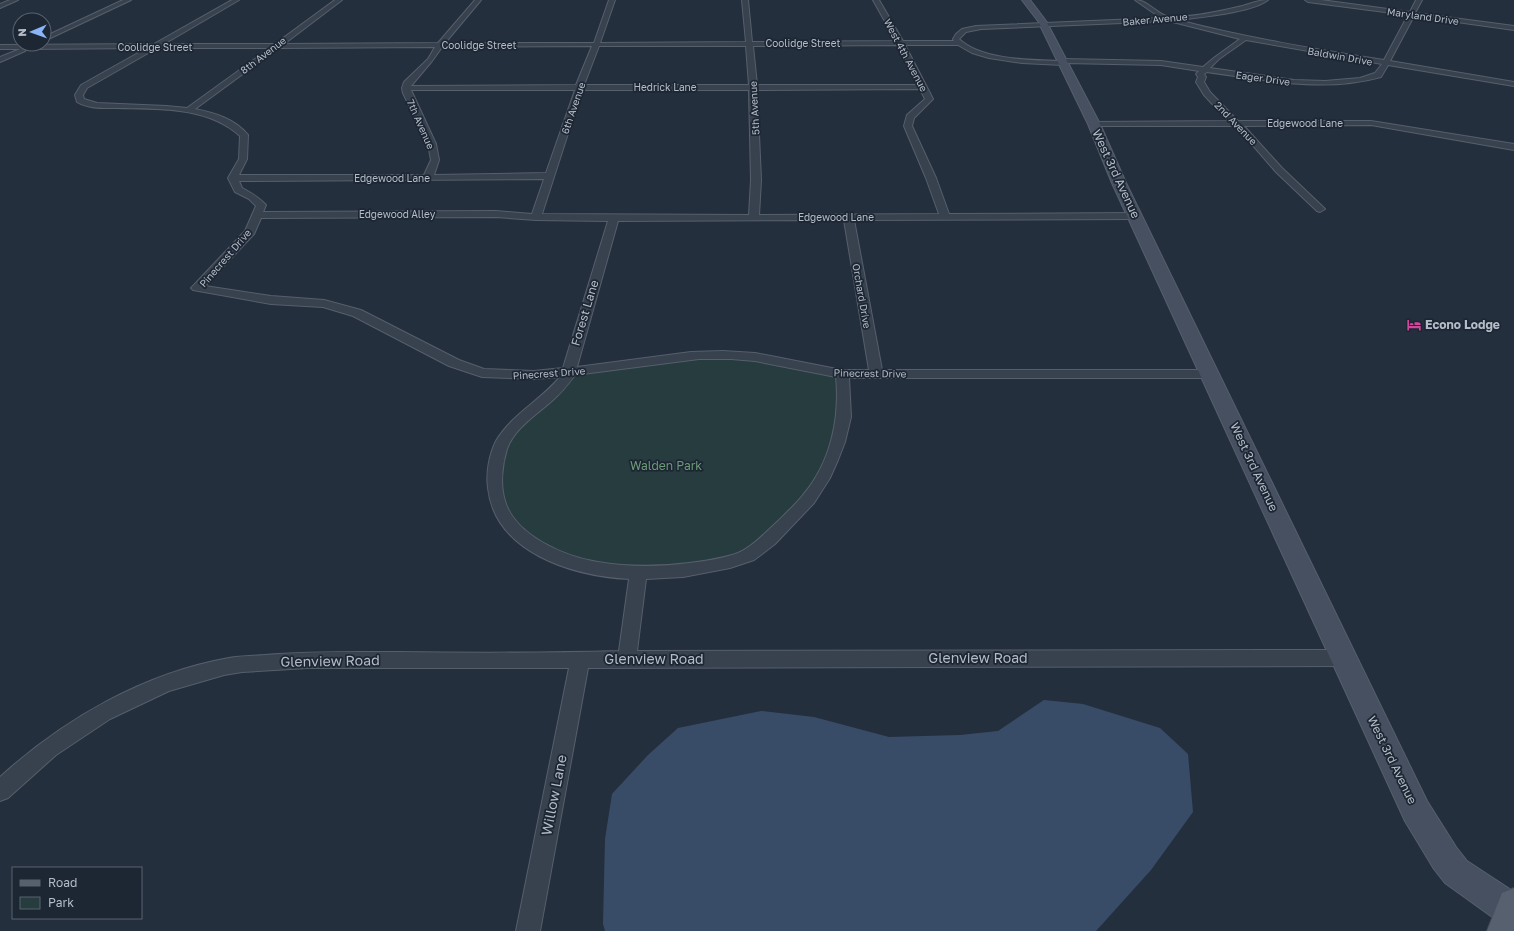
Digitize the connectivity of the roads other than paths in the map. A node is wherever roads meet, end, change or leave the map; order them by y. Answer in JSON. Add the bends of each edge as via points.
{"nodes":[{"id":1,"x":16,"y":0,"type":"edge"},
{"id":2,"x":128,"y":0,"type":"edge"},
{"id":3,"x":236,"y":0,"type":"edge"},
{"id":4,"x":339,"y":0,"type":"edge"},
{"id":5,"x":478,"y":0,"type":"edge"},
{"id":6,"x":612,"y":0,"type":"edge"},
{"id":7,"x":744,"y":0,"type":"edge"},
{"id":8,"x":876,"y":0,"type":"edge"},
{"id":9,"x":1026,"y":0,"type":"edge"},
{"id":10,"x":1138,"y":0,"type":"edge"},
{"id":11,"x":1265,"y":0,"type":"edge"},
{"id":12,"x":1308,"y":0,"type":"edge"},
{"id":13,"x":1419,"y":0,"type":"edge"},
{"id":14,"x":0,"y":6,"type":"edge"},
{"id":15,"x":1412,"y":14,"type":"junction"},
{"id":16,"x":1168,"y":19,"type":"junction"},
{"id":17,"x":1044,"y":24,"type":"junction"},
{"id":18,"x":1514,"y":28,"type":"edge"},
{"id":19,"x":52,"y":35,"type":"edge"},
{"id":20,"x":1245,"y":38,"type":"junction"},
{"id":21,"x":900,"y":43,"type":"junction"},
{"id":22,"x":958,"y":43,"type":"junction"},
{"id":23,"x":749,"y":44,"type":"junction"},
{"id":24,"x":275,"y":46,"type":"junction"},
{"id":25,"x":440,"y":46,"type":"junction"},
{"id":26,"x":596,"y":46,"type":"junction"},
{"id":27,"x":52,"y":47,"type":"edge"},
{"id":28,"x":153,"y":47,"type":"junction"},
{"id":29,"x":0,"y":48,"type":"edge"},
{"id":30,"x":12,"y":48,"type":"edge"},
{"id":31,"x":17,"y":52,"type":"edge"},
{"id":32,"x":0,"y":60,"type":"edge"},
{"id":33,"x":1063,"y":62,"type":"junction"},
{"id":34,"x":1386,"y":63,"type":"junction"},
{"id":35,"x":1206,"y":69,"type":"junction"},
{"id":36,"x":1514,"y":84,"type":"edge"},
{"id":37,"x":754,"y":87,"type":"junction"},
{"id":38,"x":923,"y":87,"type":"junction"},
{"id":39,"x":406,"y":88,"type":"junction"},
{"id":40,"x":580,"y":88,"type":"junction"},
{"id":41,"x":188,"y":111,"type":"junction"},
{"id":42,"x":1235,"y":123,"type":"junction"},
{"id":43,"x":1094,"y":124,"type":"junction"},
{"id":44,"x":1514,"y":147,"type":"edge"},
{"id":45,"x":550,"y":176,"type":"junction"},
{"id":46,"x":233,"y":178,"type":"junction"},
{"id":47,"x":428,"y":178,"type":"junction"},
{"id":48,"x":1320,"y":209,"type":"dead end"},
{"id":49,"x":258,"y":215,"type":"junction"},
{"id":50,"x":945,"y":216,"type":"junction"},
{"id":51,"x":1136,"y":216,"type":"junction"},
{"id":52,"x":536,"y":217,"type":"junction"},
{"id":53,"x":614,"y":217,"type":"junction"},
{"id":54,"x":753,"y":217,"type":"junction"},
{"id":55,"x":848,"y":217,"type":"junction"},
{"id":56,"x":568,"y":372,"type":"junction"},
{"id":57,"x":842,"y":374,"type":"junction"},
{"id":58,"x":876,"y":374,"type":"junction"},
{"id":59,"x":1210,"y":374,"type":"junction"},
{"id":60,"x":638,"y":572,"type":"junction"},
{"id":61,"x":1343,"y":658,"type":"junction"},
{"id":62,"x":627,"y":659,"type":"junction"},
{"id":63,"x":580,"y":660,"type":"junction"},
{"id":64,"x":0,"y":791,"type":"edge"},
{"id":65,"x":1511,"y":915,"type":"edge"},
{"id":66,"x":528,"y":931,"type":"edge"}],
"edges":[{"from":1,"to":14,"type":"street"},
{"from":2,"to":19,"type":"street"},
{"from":3,"to":28,"type":"street"},
{"from":4,"to":24,"type":"street","name":"8th Avenue"},
{"from":5,"to":25,"type":"street","name":"7th Avenue"},
{"from":6,"to":26,"type":"street","name":"6th Avenue"},
{"from":7,"to":23,"type":"street","name":"5th Avenue"},
{"from":8,"to":21,"type":"street","name":"West 4th Avenue"},
{"from":9,"to":17,"type":"street","name":"West 3rd Avenue"},
{"from":10,"to":16,"type":"street"},
{"from":11,"to":16,"type":"street","name":"Baker Avenue","via":[[1240,8]]},
{"from":12,"to":15,"type":"street","name":"Maryland Drive"},
{"from":13,"to":15,"type":"street","name":"Eager Drive"},
{"from":15,"to":18,"type":"street","name":"Maryland Drive"},
{"from":15,"to":34,"type":"street","name":"Eager Drive"},
{"from":16,"to":17,"type":"street","name":"Baker Avenue"},
{"from":16,"to":20,"type":"street","name":"Baldwin Drive"},
{"from":17,"to":22,"type":"street","name":"Baker Avenue","via":[[968,29],[957,35]]},
{"from":17,"to":33,"type":"street","name":"West 3rd Avenue"},
{"from":20,"to":34,"type":"street","name":"Baldwin Drive"},
{"from":20,"to":35,"type":"street"},
{"from":21,"to":22,"type":"street","name":"Coolidge Street"},
{"from":21,"to":23,"type":"street","name":"Coolidge Street"},
{"from":21,"to":38,"type":"street","name":"West 4th Avenue"},
{"from":22,"to":33,"type":"street","name":"Eager Drive","via":[[988,55]]},
{"from":23,"to":26,"type":"street","name":"Coolidge Street"},
{"from":23,"to":37,"type":"street","name":"5th Avenue"},
{"from":24,"to":25,"type":"street","name":"Coolidge Street"},
{"from":24,"to":28,"type":"street","name":"Coolidge Street"},
{"from":24,"to":41,"type":"street","name":"8th Avenue"},
{"from":25,"to":26,"type":"street","name":"Coolidge Street"},
{"from":25,"to":39,"type":"street","name":"7th Avenue","via":[[409,81]]},
{"from":26,"to":40,"type":"street","name":"6th Avenue"},
{"from":27,"to":28,"type":"street","name":"Coolidge Street"},
{"from":28,"to":41,"type":"street","via":[[84,87],[79,96],[80,100],[97,105]]},
{"from":29,"to":30,"type":"street","name":"Coolidge Street"},
{"from":31,"to":32,"type":"street"},
{"from":33,"to":35,"type":"street","name":"Eager Drive","via":[[1150,62]]},
{"from":33,"to":43,"type":"street","name":"West 3rd Avenue"},
{"from":34,"to":35,"type":"street","name":"Eager Drive","via":[[1378,75],[1339,83],[1286,82]]},
{"from":34,"to":36,"type":"street","name":"Baldwin Drive"},
{"from":35,"to":42,"type":"street","name":"2nd Avenue","via":[[1200,74],[1200,82]]},
{"from":37,"to":38,"type":"street","name":"Hedrick Lane"},
{"from":37,"to":40,"type":"street","name":"Hedrick Lane"},
{"from":37,"to":54,"type":"street","name":"5th Avenue","via":[[756,156]]},
{"from":38,"to":50,"type":"street","name":"West 4th Avenue","via":[[929,99],[910,117],[908,126]]},
{"from":39,"to":40,"type":"street","name":"Hedrick Lane"},
{"from":39,"to":47,"type":"street","name":"7th Avenue","via":[[432,144],[435,160]]},
{"from":40,"to":45,"type":"street","name":"6th Avenue"},
{"from":41,"to":46,"type":"street","via":[[225,121],[244,135],[243,159]]},
{"from":42,"to":43,"type":"street","name":"Edgewood Lane"},
{"from":42,"to":44,"type":"street","name":"Edgewood Lane","via":[[1371,123]]},
{"from":42,"to":48,"type":"street","name":"2nd Avenue"},
{"from":43,"to":51,"type":"street","name":"West 3rd Avenue"},
{"from":45,"to":47,"type":"street","name":"Edgewood Lane"},
{"from":45,"to":52,"type":"street","name":"6th Avenue"},
{"from":46,"to":47,"type":"street","name":"Edgewood Lane"},
{"from":46,"to":49,"type":"street","name":"Pinecrest Drive","via":[[238,190],[261,205]]},
{"from":49,"to":52,"type":"street","name":"Edgewood Alley","via":[[474,214]]},
{"from":49,"to":56,"type":"street","name":"Pinecrest Drive","via":[[250,232],[197,288],[271,300],[324,304],[350,311],[477,372],[534,375]]},
{"from":50,"to":51,"type":"street","name":"Edgewood Lane"},
{"from":50,"to":55,"type":"street","name":"Edgewood Lane"},
{"from":51,"to":59,"type":"street","name":"West 3rd Avenue"},
{"from":52,"to":53,"type":"street","name":"Edgewood Lane"},
{"from":53,"to":54,"type":"street","name":"Edgewood Lane"},
{"from":53,"to":56,"type":"street","name":"Forest Lane"},
{"from":54,"to":55,"type":"street","name":"Edgewood Lane"},
{"from":55,"to":58,"type":"street","name":"Orchard Drive"},
{"from":56,"to":57,"type":"street","name":"Pinecrest Drive","via":[[691,356],[732,355]]},
{"from":56,"to":60,"type":"street","name":"Forest Lane","via":[[552,394],[508,433],[500,447],[492,483],[495,500],[501,514],[512,528],[540,550],[594,568]]},
{"from":57,"to":58,"type":"street","name":"Pinecrest Drive"},
{"from":57,"to":60,"type":"street","via":[[844,422],[838,444],[811,496],[768,540],[742,558],[721,564],[672,572]]},
{"from":58,"to":59,"type":"street","name":"Pinecrest Drive"},
{"from":59,"to":61,"type":"street","name":"West 3rd Avenue"},
{"from":60,"to":62,"type":"street"},
{"from":61,"to":62,"type":"street","name":"Glenview Road"},
{"from":61,"to":65,"type":"street","name":"West 3rd Avenue","via":[[1416,811],[1445,858],[1456,872]]},
{"from":62,"to":63,"type":"street","name":"Glenview Road"},
{"from":63,"to":64,"type":"street","name":"Glenview Road","via":[[296,660],[226,666],[190,675],[149,690],[114,708],[45,752]]},
{"from":63,"to":66,"type":"street","name":"Willow Lane"}]}
